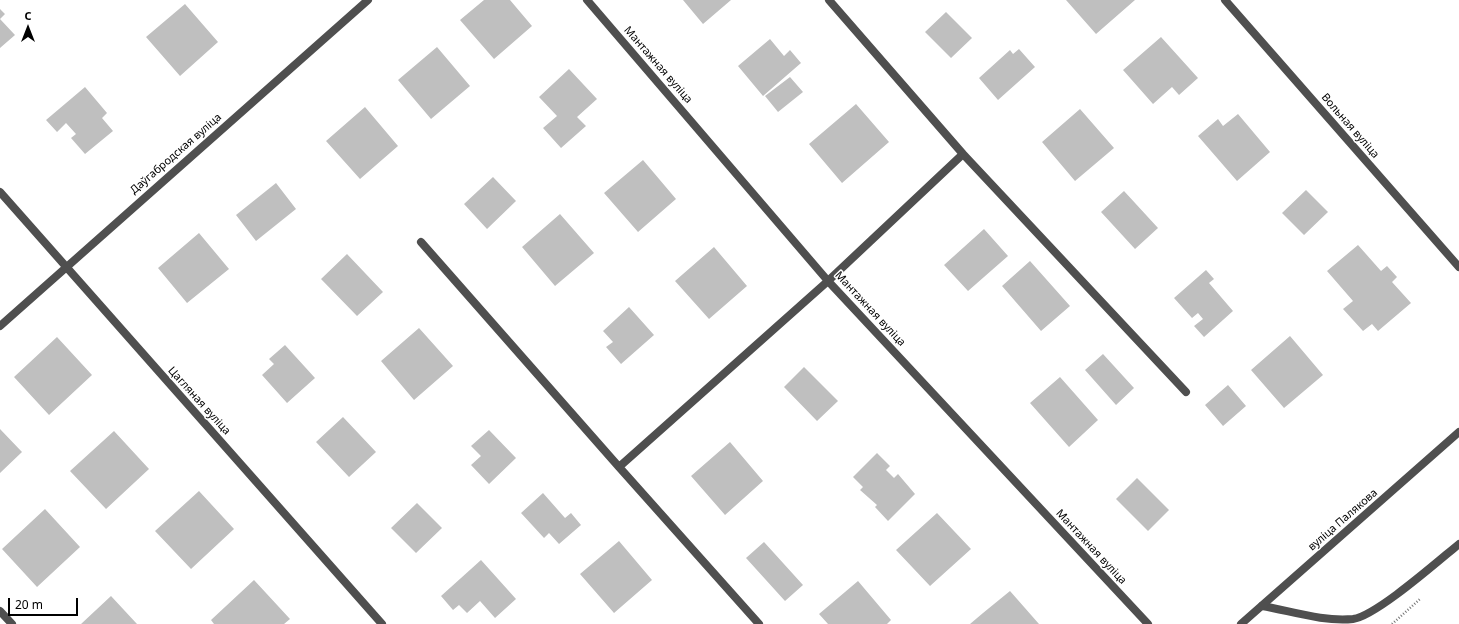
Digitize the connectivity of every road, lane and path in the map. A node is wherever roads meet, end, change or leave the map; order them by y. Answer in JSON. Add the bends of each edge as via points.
{"nodes":[{"id":1,"x":368,"y":0,"type":"edge"},
{"id":2,"x":587,"y":0,"type":"edge"},
{"id":3,"x":829,"y":0,"type":"edge"},
{"id":4,"x":1225,"y":0,"type":"edge"},
{"id":5,"x":963,"y":154,"type":"junction"},
{"id":6,"x":0,"y":192,"type":"edge"},
{"id":7,"x":421,"y":242,"type":"dead end"},
{"id":8,"x":65,"y":267,"type":"junction"},
{"id":9,"x":1459,"y":267,"type":"edge"},
{"id":10,"x":828,"y":281,"type":"junction"},
{"id":11,"x":0,"y":326,"type":"edge"},
{"id":12,"x":1186,"y":392,"type":"dead end"},
{"id":13,"x":1459,"y":432,"type":"edge"},
{"id":14,"x":619,"y":467,"type":"junction"},
{"id":15,"x":1459,"y":544,"type":"edge"},
{"id":16,"x":1262,"y":606,"type":"junction"},
{"id":17,"x":0,"y":611,"type":"edge"},
{"id":18,"x":12,"y":624,"type":"edge"},
{"id":19,"x":382,"y":624,"type":"edge"},
{"id":20,"x":759,"y":624,"type":"edge"},
{"id":21,"x":1148,"y":624,"type":"edge"},
{"id":22,"x":1241,"y":624,"type":"edge"}],
"edges":[{"from":1,"to":8,"type":"street","name":"Даўгабродская вуліца"},
{"from":2,"to":10,"type":"street","name":"Мантажная вуліца"},
{"from":3,"to":5,"type":"street"},
{"from":4,"to":9,"type":"street","name":"Вольная вуліца"},
{"from":5,"to":10,"type":"street"},
{"from":5,"to":12,"type":"street"},
{"from":6,"to":8,"type":"street","name":"Цагляная вуліца"},
{"from":7,"to":14,"type":"street"},
{"from":8,"to":11,"type":"street","name":"Даўгабродская вуліца"},
{"from":8,"to":19,"type":"street","name":"Цагляная вуліца"},
{"from":10,"to":14,"type":"street"},
{"from":10,"to":21,"type":"street","name":"Мантажная вуліца"},
{"from":13,"to":16,"type":"street","name":"вуліца Палякова"},
{"from":14,"to":20,"type":"street"},
{"from":15,"to":16,"type":"street","via":[[1377,609],[1354,619],[1328,618]]},
{"from":16,"to":22,"type":"street","name":"вуліца Палякова"},
{"from":17,"to":18,"type":"street"}]}
